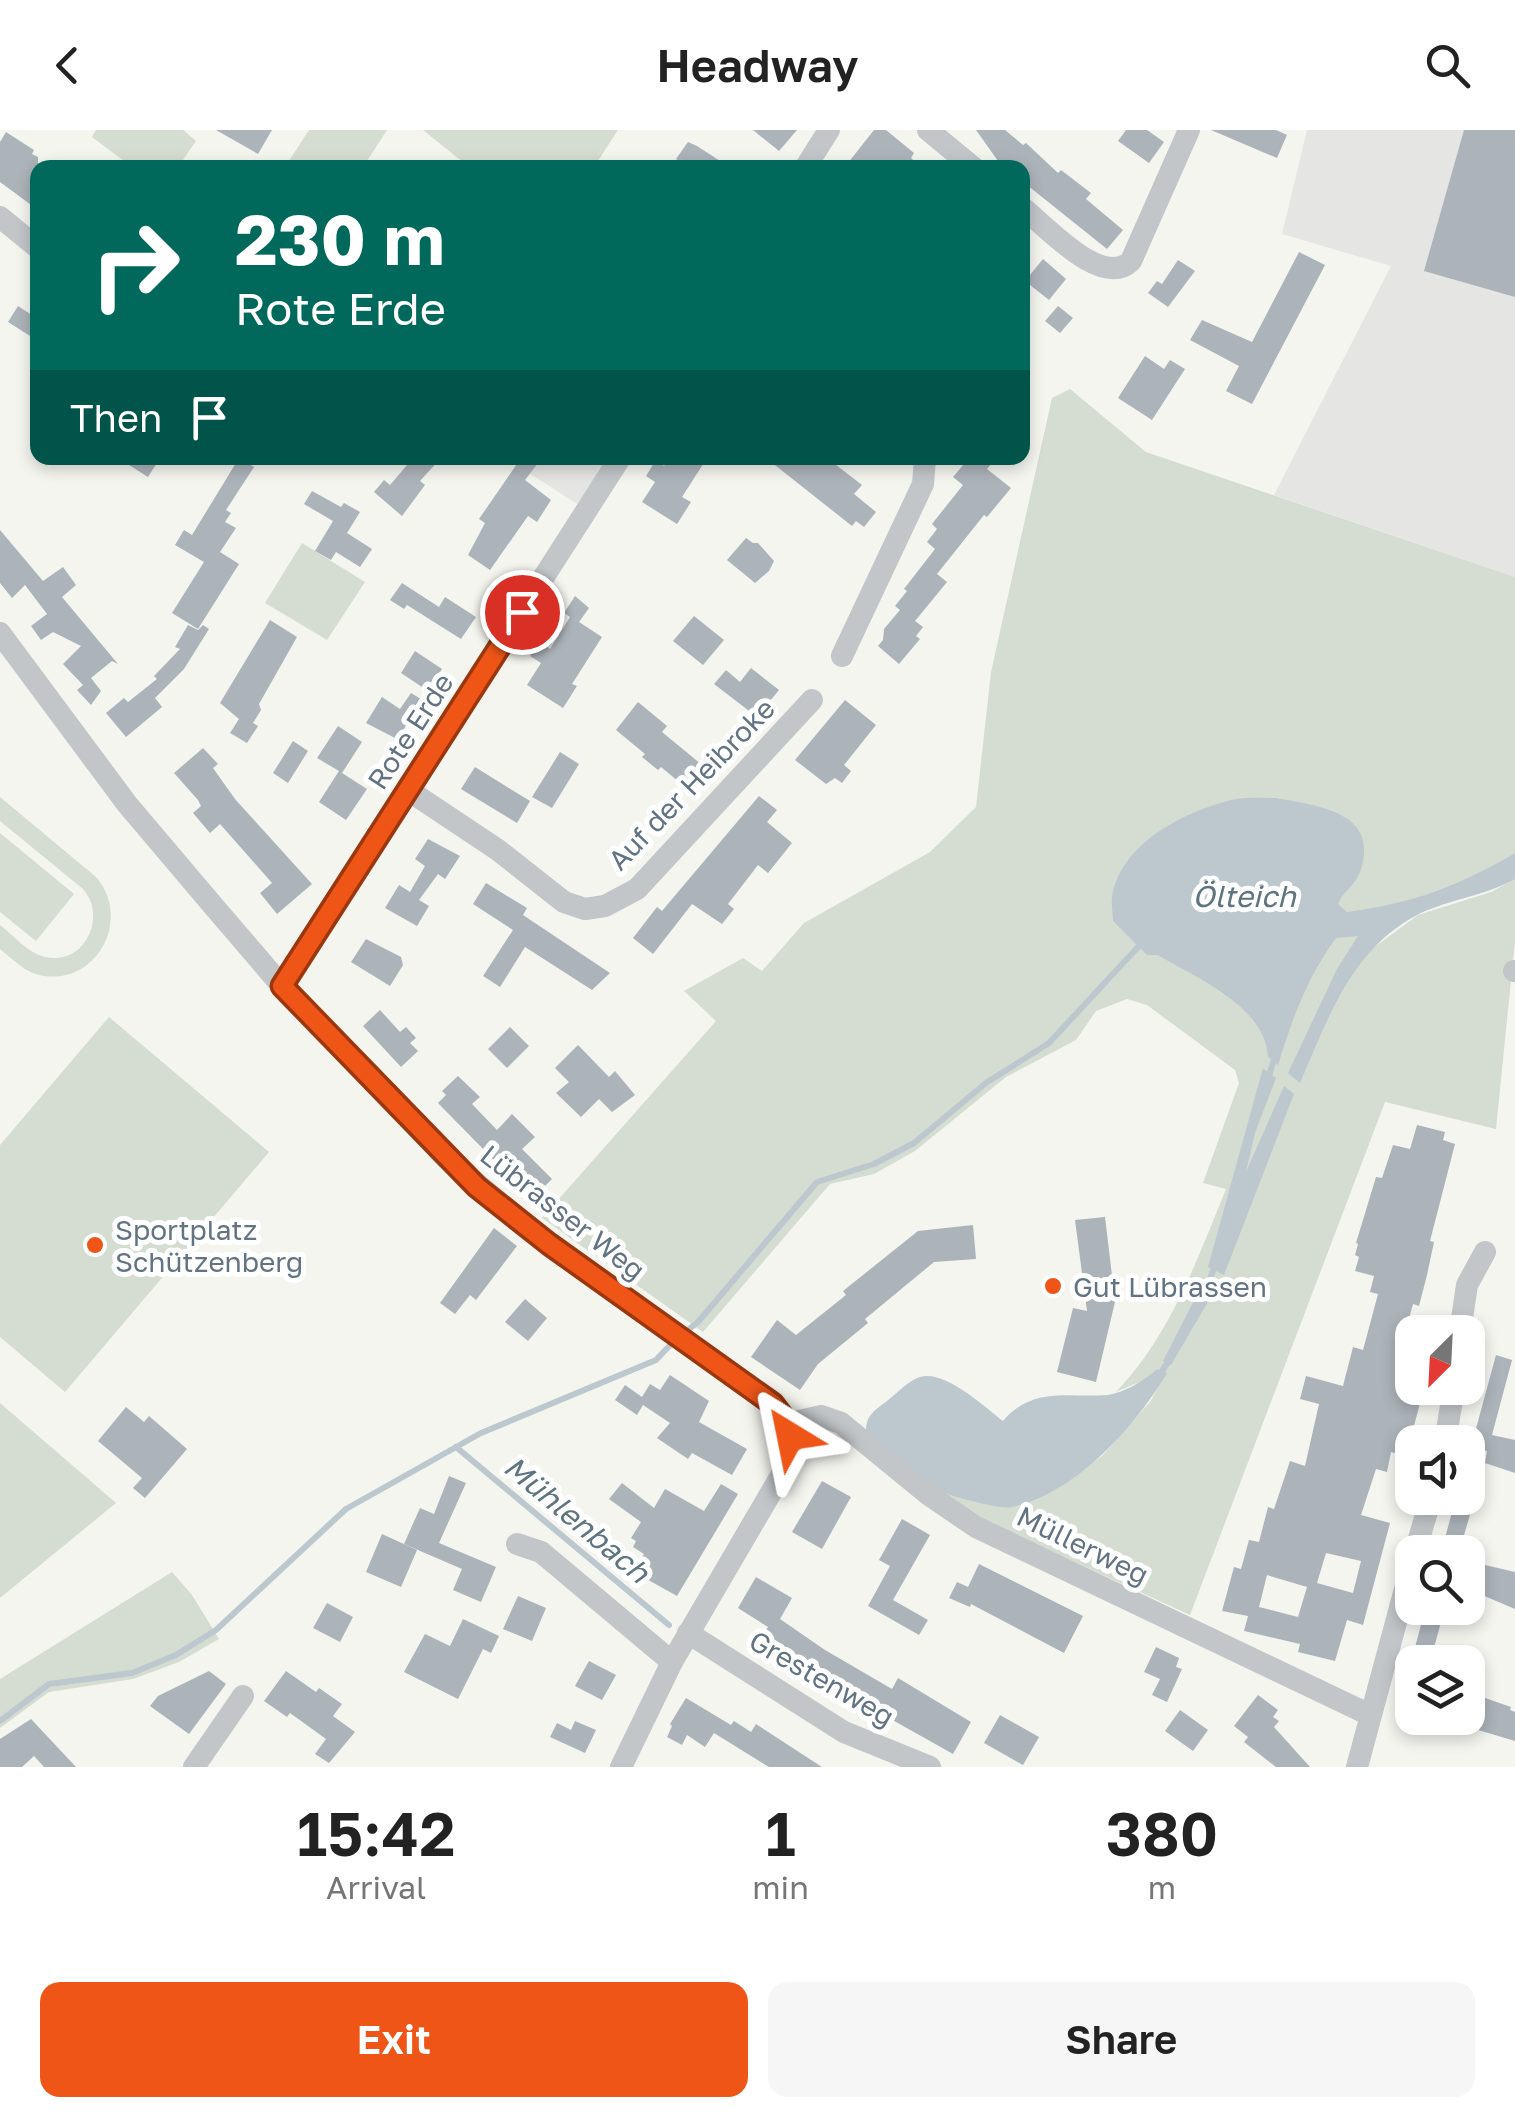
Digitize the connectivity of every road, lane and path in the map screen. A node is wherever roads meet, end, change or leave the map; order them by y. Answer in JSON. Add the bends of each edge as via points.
{"nodes":[{"id":1,"x":830,"y":130,"type":"edge"},
{"id":2,"x":928,"y":130,"type":"edge"},
{"id":3,"x":1189,"y":130,"type":"edge"},
{"id":4,"x":810,"y":160,"type":"edge"},
{"id":5,"x":964,"y":160,"type":"edge"},
{"id":6,"x":1030,"y":213,"type":"edge"},
{"id":7,"x":0,"y":218,"type":"edge"},
{"id":8,"x":30,"y":242,"type":"edge"},
{"id":9,"x":616,"y":465,"type":"edge"},
{"id":10,"x":925,"y":465,"type":"edge"},
{"id":11,"x":0,"y":634,"type":"edge"},
{"id":12,"x":842,"y":656,"type":"dead end"},
{"id":13,"x":812,"y":700,"type":"dead end"},
{"id":14,"x":408,"y":790,"type":"junction"},
{"id":15,"x":282,"y":986,"type":"junction"},
{"id":16,"x":1485,"y":1252,"type":"dead end"},
{"id":17,"x":1462,"y":1315,"type":"edge"},
{"id":18,"x":786,"y":1424,"type":"junction"},
{"id":19,"x":518,"y":1544,"type":"dead end"},
{"id":20,"x":1395,"y":1625,"type":"edge"},
{"id":21,"x":688,"y":1633,"type":"junction"},
{"id":22,"x":672,"y":1662,"type":"junction"},
{"id":23,"x":243,"y":1696,"type":"dead end"},
{"id":24,"x":1370,"y":1715,"type":"junction"},
{"id":25,"x":194,"y":1767,"type":"edge"},
{"id":26,"x":622,"y":1767,"type":"edge"},
{"id":27,"x":930,"y":1767,"type":"edge"},
{"id":28,"x":1357,"y":1767,"type":"edge"}],
"edges":[{"from":1,"to":4,"type":"street"},
{"from":2,"to":5,"type":"street"},
{"from":3,"to":6,"type":"street","via":[[1131,260],[1116,271],[1096,267]]},
{"from":7,"to":8,"type":"street"},
{"from":9,"to":14,"type":"street","name":"Rote Erde"},
{"from":10,"to":12,"type":"street","via":[[924,484]]},
{"from":11,"to":15,"type":"street","name":"Lübrasser Weg","via":[[126,804]]},
{"from":13,"to":14,"type":"street","name":"Auf der Heibroke","via":[[637,890],[605,906],[564,902]]},
{"from":14,"to":15,"type":"street","name":"Rote Erde"},
{"from":15,"to":18,"type":"street","name":"Lübrasser Weg","via":[[474,1184],[773,1404]]},
{"from":16,"to":17,"type":"street","via":[[1466,1285]]},
{"from":18,"to":21,"type":"street","via":[[792,1446],[782,1472]]},
{"from":18,"to":24,"type":"street","name":"Müllerweg","via":[[821,1416],[841,1423],[976,1528]]},
{"from":19,"to":22,"type":"street","via":[[541,1552]]},
{"from":20,"to":24,"type":"street"},
{"from":21,"to":22,"type":"street"},
{"from":21,"to":27,"type":"street","name":"Grestenweg","via":[[844,1732]]},
{"from":22,"to":26,"type":"street"},
{"from":23,"to":25,"type":"street"},
{"from":24,"to":28,"type":"street"}]}
